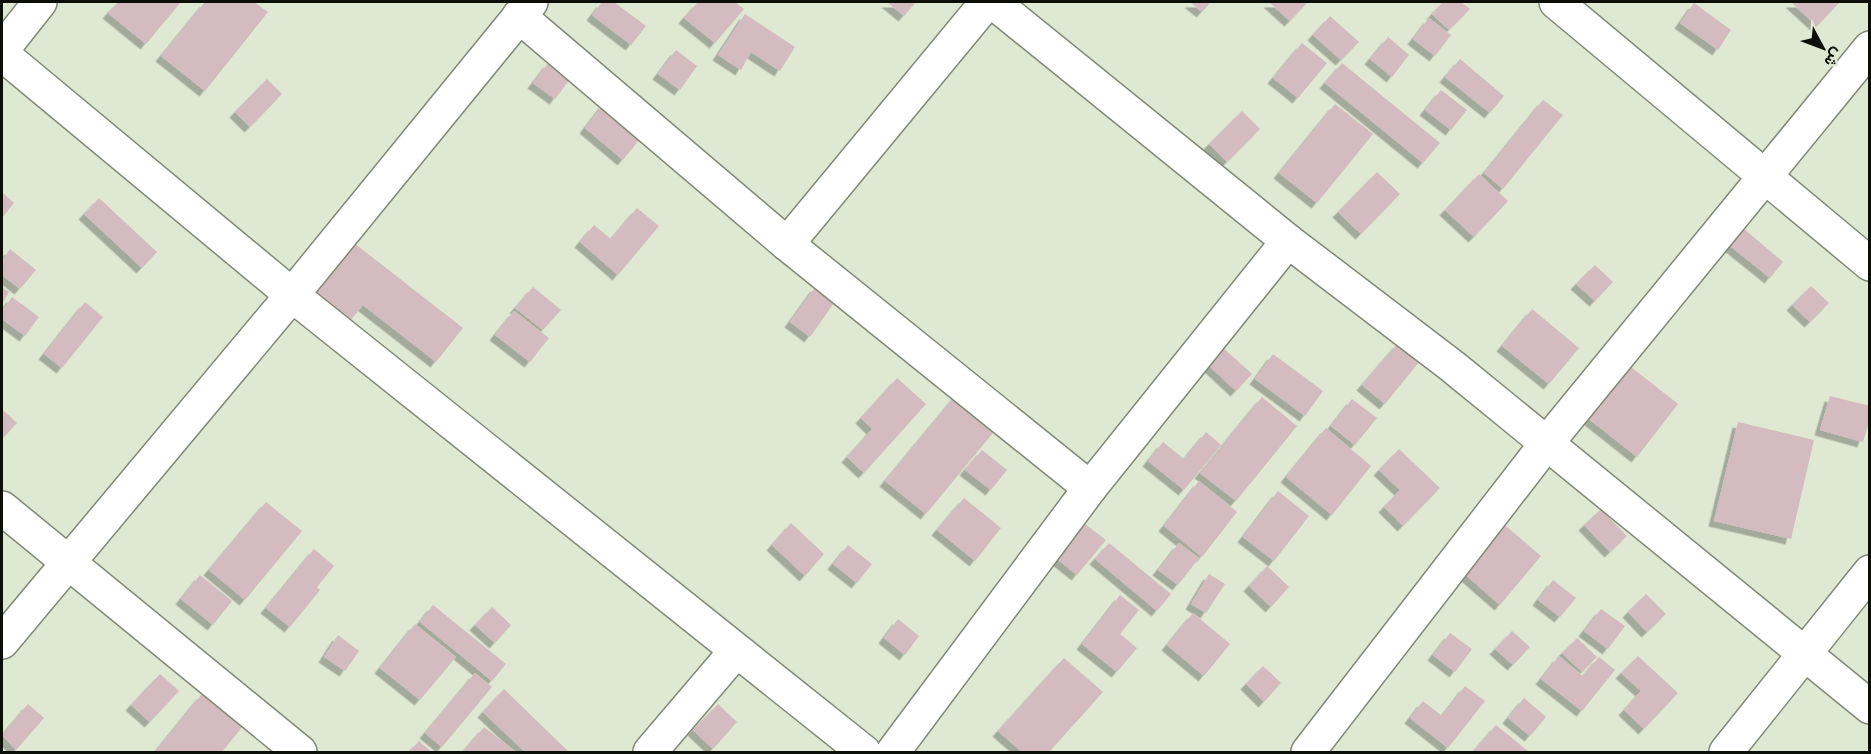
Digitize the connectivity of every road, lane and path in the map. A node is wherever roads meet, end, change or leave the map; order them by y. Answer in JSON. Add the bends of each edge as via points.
{"nodes":[{"id":1,"x":40,"y":2,"type":"edge"},
{"id":2,"x":987,"y":2,"type":"edge"},
{"id":3,"x":993,"y":2,"type":"edge"},
{"id":4,"x":1556,"y":2,"type":"edge"},
{"id":5,"x":525,"y":8,"type":"edge"},
{"id":6,"x":1869,"y":48,"type":"edge"},
{"id":7,"x":2,"y":52,"type":"edge"},
{"id":8,"x":1765,"y":178,"type":"junction"},
{"id":9,"x":1288,"y":241,"type":"junction"},
{"id":10,"x":787,"y":244,"type":"junction"},
{"id":11,"x":1869,"y":264,"type":"edge"},
{"id":12,"x":292,"y":295,"type":"junction"},
{"id":13,"x":1546,"y":444,"type":"junction"},
{"id":14,"x":1090,"y":488,"type":"junction"},
{"id":15,"x":2,"y":508,"type":"edge"},
{"id":16,"x":67,"y":562,"type":"junction"},
{"id":17,"x":1869,"y":572,"type":"edge"},
{"id":18,"x":2,"y":642,"type":"edge"},
{"id":19,"x":736,"y":651,"type":"junction"},
{"id":20,"x":1805,"y":654,"type":"junction"},
{"id":21,"x":1869,"y":707,"type":"edge"},
{"id":22,"x":300,"y":753,"type":"edge"},
{"id":23,"x":650,"y":753,"type":"edge"},
{"id":24,"x":864,"y":753,"type":"edge"},
{"id":25,"x":893,"y":753,"type":"edge"},
{"id":26,"x":1308,"y":753,"type":"edge"},
{"id":27,"x":1726,"y":753,"type":"edge"}],
"edges":[{"from":1,"to":7,"type":"street"},
{"from":2,"to":10,"type":"street"},
{"from":3,"to":9,"type":"street"},
{"from":4,"to":8,"type":"street"},
{"from":5,"to":10,"type":"street"},
{"from":5,"to":12,"type":"street"},
{"from":6,"to":8,"type":"street"},
{"from":7,"to":12,"type":"street"},
{"from":8,"to":11,"type":"street"},
{"from":8,"to":13,"type":"street"},
{"from":9,"to":13,"type":"street","via":[[1452,366]]},
{"from":9,"to":14,"type":"street"},
{"from":10,"to":14,"type":"street"},
{"from":12,"to":16,"type":"street"},
{"from":12,"to":19,"type":"street"},
{"from":13,"to":20,"type":"street"},
{"from":13,"to":26,"type":"street"},
{"from":14,"to":25,"type":"street"},
{"from":15,"to":16,"type":"street"},
{"from":16,"to":18,"type":"street"},
{"from":16,"to":22,"type":"street"},
{"from":17,"to":20,"type":"street"},
{"from":19,"to":23,"type":"street"},
{"from":19,"to":24,"type":"street"},
{"from":20,"to":21,"type":"street"},
{"from":20,"to":27,"type":"street"}]}
